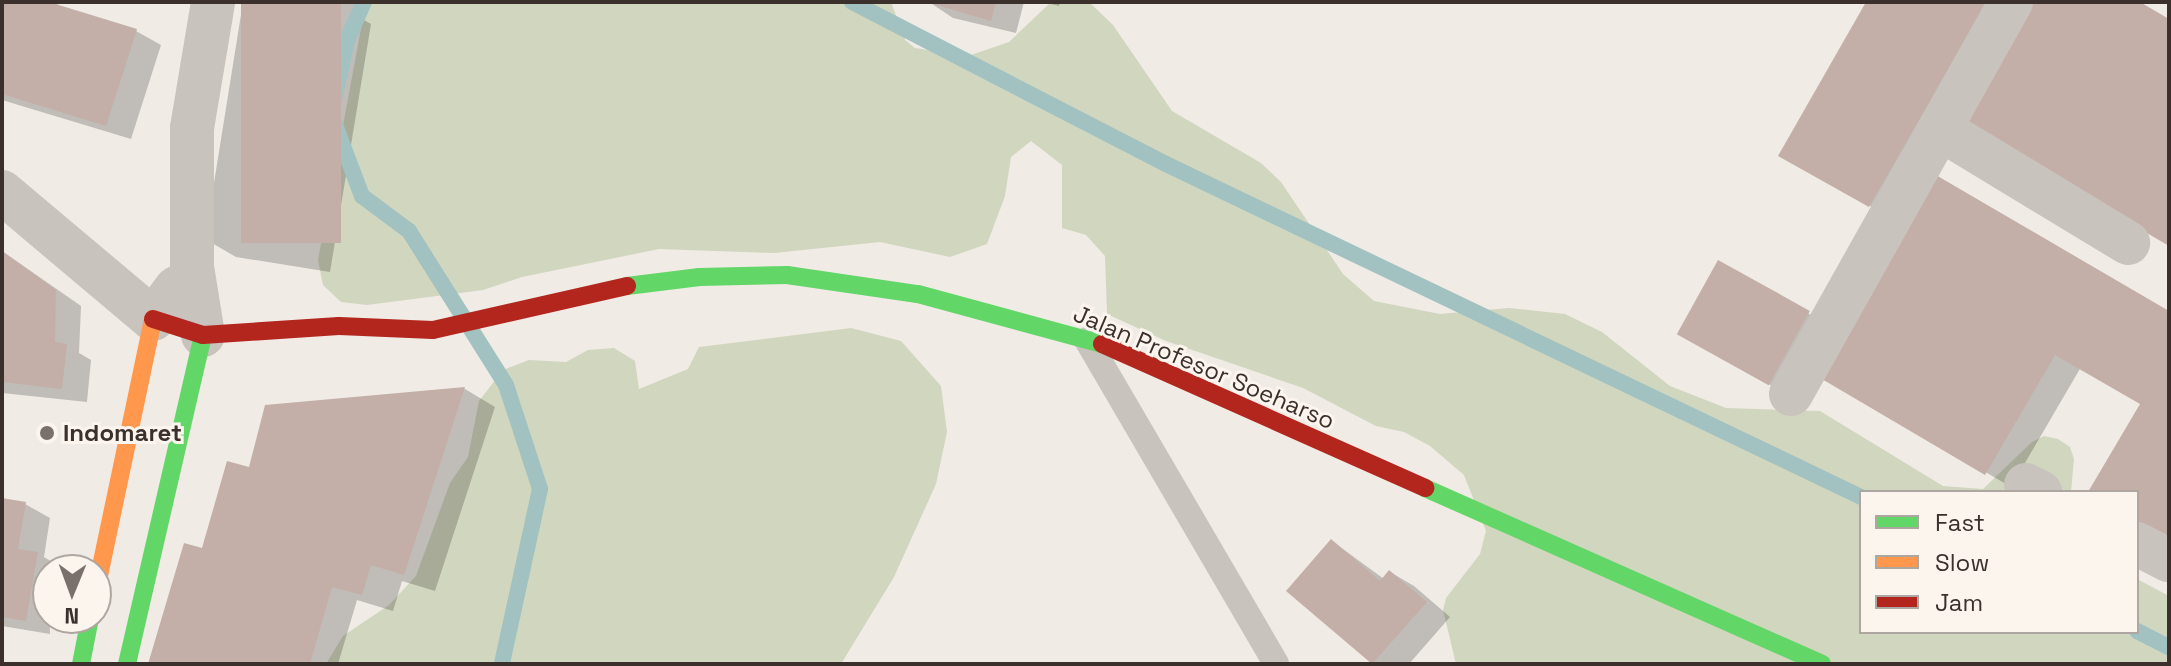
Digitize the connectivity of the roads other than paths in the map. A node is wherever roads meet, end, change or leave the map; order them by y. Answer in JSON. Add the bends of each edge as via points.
{"nodes":[{"id":1,"x":213,"y":2,"type":"edge"},
{"id":2,"x":2011,"y":2,"type":"edge"},
{"id":3,"x":1940,"y":129,"type":"junction"},
{"id":4,"x":2,"y":192,"type":"edge"},
{"id":5,"x":2128,"y":243,"type":"dead end"},
{"id":6,"x":192,"y":267,"type":"junction"},
{"id":7,"x":153,"y":319,"type":"junction"},
{"id":8,"x":203,"y":335,"type":"junction"},
{"id":9,"x":1085,"y":337,"type":"junction"},
{"id":10,"x":1791,"y":394,"type":"dead end"},
{"id":11,"x":2139,"y":545,"type":"edge"},
{"id":12,"x":104,"y":554,"type":"edge"},
{"id":13,"x":2169,"y":560,"type":"edge"},
{"id":14,"x":87,"y":634,"type":"edge"},
{"id":15,"x":81,"y":664,"type":"edge"},
{"id":16,"x":127,"y":664,"type":"edge"},
{"id":17,"x":1276,"y":664,"type":"edge"},
{"id":18,"x":1822,"y":664,"type":"edge"}],
"edges":[{"from":1,"to":6,"type":"street","via":[[192,128]]},
{"from":2,"to":3,"type":"street"},
{"from":3,"to":5,"type":"street"},
{"from":3,"to":10,"type":"street"},
{"from":4,"to":7,"type":"street"},
{"from":6,"to":7,"type":"street"},
{"from":6,"to":8,"type":"street"},
{"from":7,"to":8,"type":"main road","name":"Jalan Profesor Soeharso"},
{"from":7,"to":12,"type":"main road"},
{"from":8,"to":9,"type":"main road","name":"Jalan Profesor Soeharso","via":[[339,326],[433,330],[592,291],[699,277],[787,275],[918,294]]},
{"from":8,"to":16,"type":"main road"},
{"from":9,"to":17,"type":"lane"},
{"from":9,"to":18,"type":"main road","name":"Jalan Profesor Soeharso"},
{"from":11,"to":13,"type":"street"},
{"from":14,"to":15,"type":"main road"}]}
